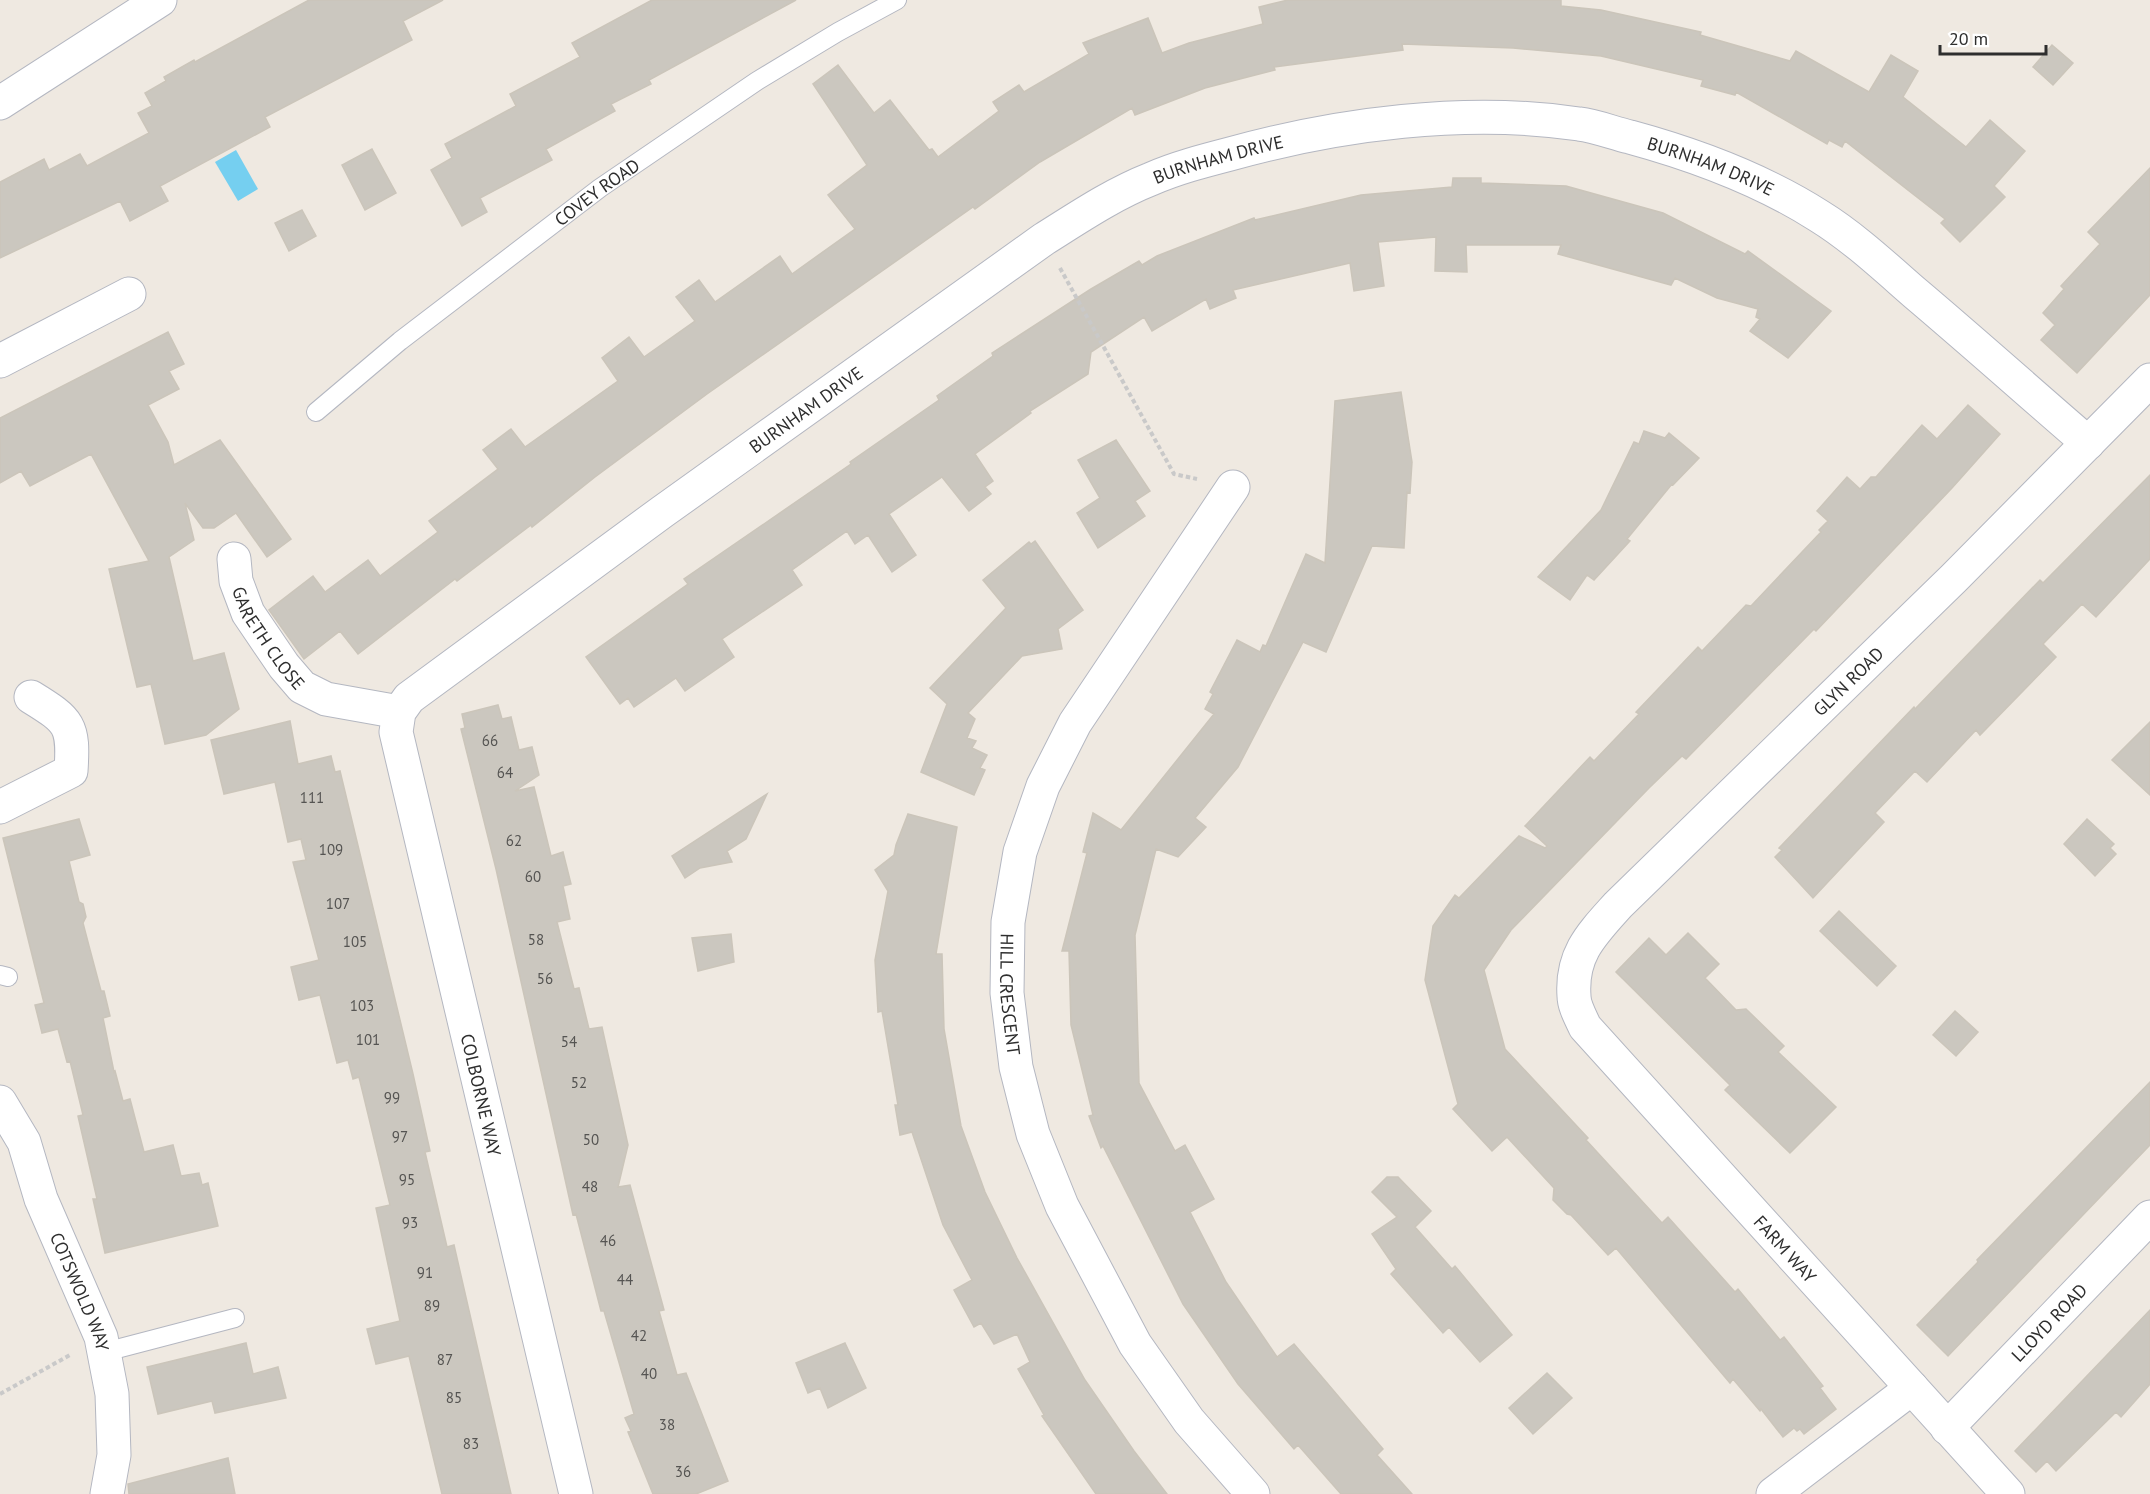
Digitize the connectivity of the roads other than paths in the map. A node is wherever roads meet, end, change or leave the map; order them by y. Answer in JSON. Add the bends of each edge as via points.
{"nodes":[{"id":1,"x":160,"y":0,"type":"edge"},
{"id":2,"x":897,"y":0,"type":"edge"},
{"id":3,"x":0,"y":104,"type":"edge"},
{"id":4,"x":129,"y":294,"type":"dead end"},
{"id":5,"x":0,"y":361,"type":"edge"},
{"id":6,"x":2150,"y":380,"type":"edge"},
{"id":7,"x":316,"y":412,"type":"dead end"},
{"id":8,"x":2088,"y":443,"type":"junction"},
{"id":9,"x":1233,"y":487,"type":"road end"},
{"id":10,"x":234,"y":559,"type":"dead end"},
{"id":11,"x":31,"y":697,"type":"dead end"},
{"id":12,"x":404,"y":705,"type":"junction"},
{"id":13,"x":0,"y":807,"type":"edge"},
{"id":14,"x":1574,"y":997,"type":"joint"},
{"id":15,"x":0,"y":1102,"type":"edge"},
{"id":16,"x":2150,"y":1217,"type":"edge"},
{"id":17,"x":235,"y":1318,"type":"dead end"},
{"id":18,"x":103,"y":1344,"type":"junction"},
{"id":19,"x":1912,"y":1389,"type":"junction"},
{"id":20,"x":1947,"y":1428,"type":"junction"},
{"id":21,"x":107,"y":1494,"type":"edge"},
{"id":22,"x":576,"y":1494,"type":"edge"},
{"id":23,"x":1253,"y":1494,"type":"edge"},
{"id":24,"x":1773,"y":1494,"type":"edge"},
{"id":25,"x":2008,"y":1494,"type":"edge"}],
"edges":[{"from":1,"to":3,"type":"street"},
{"from":2,"to":7,"type":"lane","name":"COVEY ROAD","via":[[757,81],[600,188],[400,341]]},
{"from":4,"to":5,"type":"street"},
{"from":6,"to":8,"type":"street","name":"GLYN ROAD"},
{"from":8,"to":12,"type":"street","name":"BURNHAM DRIVE","via":[[1870,254],[1819,216],[1722,166],[1580,124],[1517,118],[1450,119],[1327,131],[1198,163],[1151,179],[1100,204],[1044,239],[662,512]]},
{"from":8,"to":14,"type":"street","name":"GLYN ROAD","via":[[1618,905],[1589,937],[1577,959]]},
{"from":9,"to":23,"type":"street","name":"HILL CRESCENT","via":[[1075,723],[1042,786],[1020,852],[1008,922],[1007,993],[1016,1067],[1033,1134],[1062,1206],[1135,1344],[1189,1421]]},
{"from":10,"to":12,"type":"street","name":"GARETH CLOSE","via":[[236,581],[248,613],[302,687],[326,699]]},
{"from":11,"to":13,"type":"street","via":[[66,721],[73,743],[71,771]]},
{"from":12,"to":22,"type":"street","name":"COLBORNE WAY","via":[[396,732],[398,743]]},
{"from":14,"to":19,"type":"street","name":"FARM WAY","via":[[1585,1027]]},
{"from":15,"to":18,"type":"street","name":"COTSWOLD WAY","via":[[24,1142],[41,1199]]},
{"from":16,"to":20,"type":"street","name":"LLOYD ROAD"},
{"from":17,"to":18,"type":"lane"},
{"from":18,"to":21,"type":"street","name":"COTSWOLD WAY","via":[[112,1394],[114,1455]]},
{"from":19,"to":20,"type":"street","name":"FARM WAY"},
{"from":19,"to":24,"type":"street"},
{"from":20,"to":25,"type":"street","name":"FARM WAY"}]}
